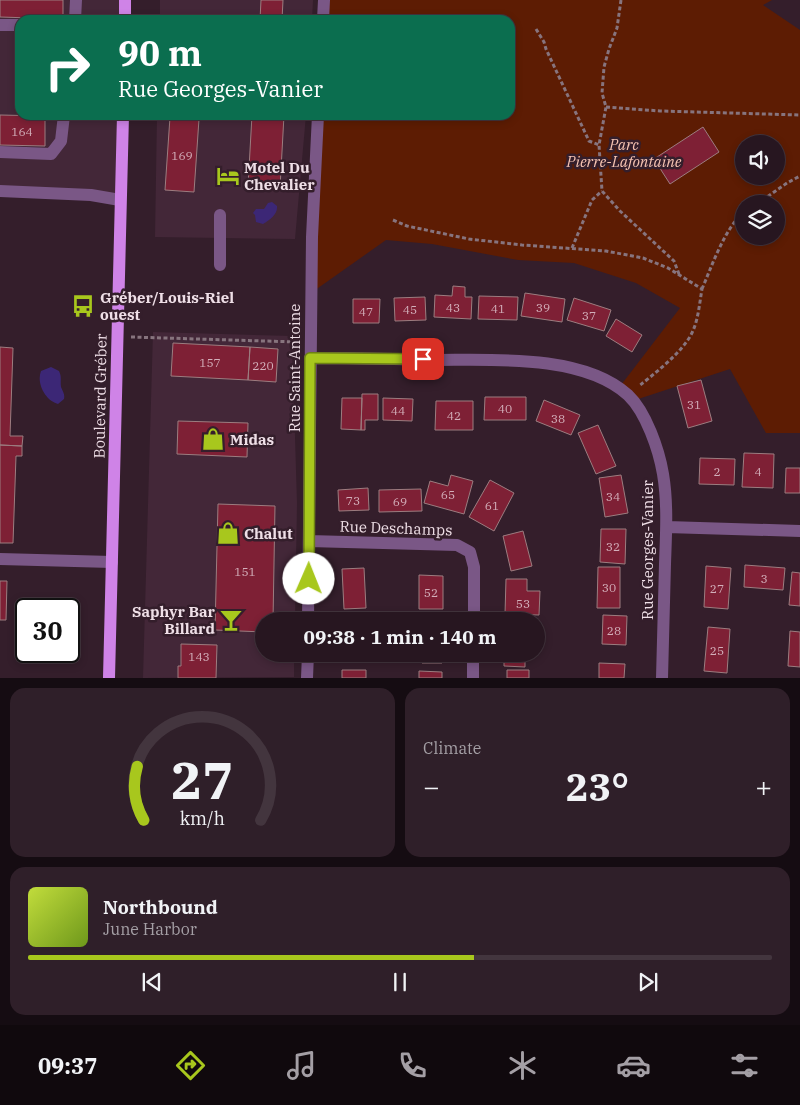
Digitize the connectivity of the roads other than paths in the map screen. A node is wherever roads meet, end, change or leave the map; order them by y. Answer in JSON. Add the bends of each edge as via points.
{"nodes":[{"id":1,"x":76,"y":0,"type":"edge"},
{"id":2,"x":126,"y":0,"type":"edge"},
{"id":3,"x":324,"y":0,"type":"edge"},
{"id":4,"x":75,"y":15,"type":"edge"},
{"id":5,"x":125,"y":15,"type":"edge"},
{"id":6,"x":323,"y":15,"type":"edge"},
{"id":7,"x":0,"y":25,"type":"edge"},
{"id":8,"x":15,"y":25,"type":"edge"},
{"id":9,"x":63,"y":120,"type":"edge"},
{"id":10,"x":123,"y":120,"type":"edge"},
{"id":11,"x":318,"y":120,"type":"edge"},
{"id":12,"x":0,"y":152,"type":"edge"},
{"id":13,"x":0,"y":191,"type":"edge"},
{"id":14,"x":120,"y":200,"type":"junction"},
{"id":15,"x":220,"y":215,"type":"dead end"},
{"id":16,"x":220,"y":265,"type":"dead end"},
{"id":17,"x":310,"y":358,"type":"junction"},
{"id":18,"x":666,"y":527,"type":"junction"},
{"id":19,"x":800,"y":531,"type":"edge"},
{"id":20,"x":309,"y":541,"type":"junction"},
{"id":21,"x":0,"y":559,"type":"edge"},
{"id":22,"x":112,"y":562,"type":"junction"},
{"id":23,"x":308,"y":612,"type":"edge"},
{"id":24,"x":474,"y":612,"type":"edge"},
{"id":25,"x":308,"y":662,"type":"edge"},
{"id":26,"x":474,"y":662,"type":"edge"},
{"id":27,"x":109,"y":678,"type":"edge"},
{"id":28,"x":308,"y":678,"type":"edge"},
{"id":29,"x":473,"y":678,"type":"edge"},
{"id":30,"x":662,"y":678,"type":"edge"}],
"edges":[{"from":1,"to":4,"type":"street"},
{"from":2,"to":5,"type":"main road"},
{"from":3,"to":6,"type":"street"},
{"from":7,"to":8,"type":"street"},
{"from":9,"to":12,"type":"street","via":[[61,141],[51,154]]},
{"from":10,"to":14,"type":"main road","name":"Boulevard Gréber"},
{"from":11,"to":17,"type":"street","name":"Rue Saint-Antoine"},
{"from":13,"to":14,"type":"street","via":[[91,195]]},
{"from":14,"to":22,"type":"main road","name":"Boulevard Gréber"},
{"from":15,"to":16,"type":"street"},
{"from":17,"to":18,"type":"street","name":"Rue Georges-Vanier","via":[[514,361],[555,365],[600,378],[628,395],[648,426],[660,457],[666,492]]},
{"from":17,"to":20,"type":"street","name":"Rue Saint-Antoine"},
{"from":18,"to":19,"type":"street"},
{"from":18,"to":30,"type":"street","name":"Rue Georges-Vanier"},
{"from":20,"to":23,"type":"street","name":"Rue Saint-Antoine"},
{"from":20,"to":24,"type":"street","name":"Rue Deschamps","via":[[465,548],[470,552],[474,567]]},
{"from":21,"to":22,"type":"street"},
{"from":22,"to":27,"type":"main road","name":"Boulevard Gréber"},
{"from":25,"to":28,"type":"street"},
{"from":26,"to":29,"type":"street"}]}
